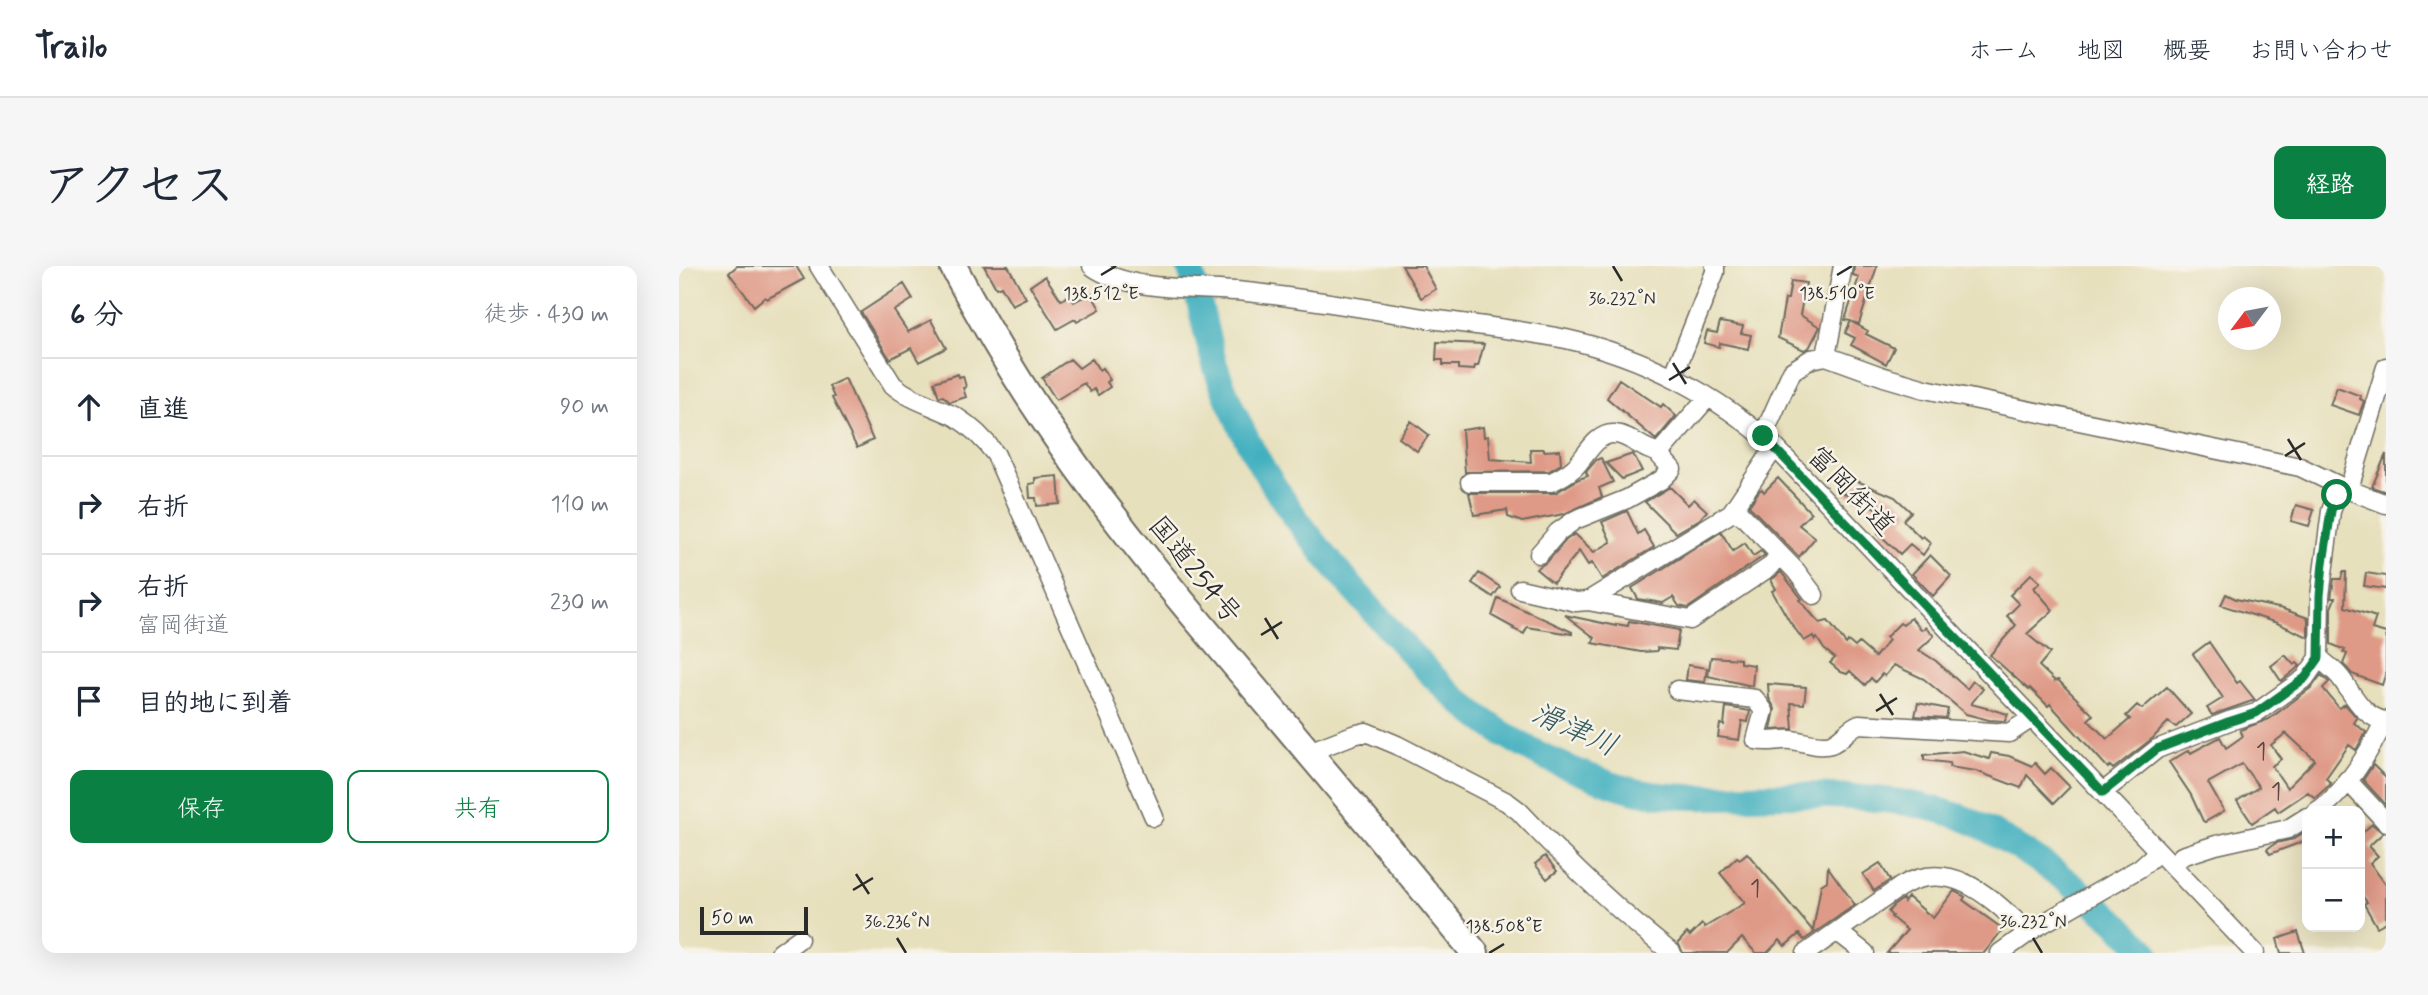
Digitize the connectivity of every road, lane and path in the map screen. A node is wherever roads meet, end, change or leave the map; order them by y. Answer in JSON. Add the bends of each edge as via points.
{"nodes":[{"id":1,"x":819,"y":266,"type":"edge"},
{"id":2,"x":953,"y":266,"type":"edge"},
{"id":3,"x":1091,"y":266,"type":"edge"},
{"id":4,"x":1715,"y":266,"type":"edge"},
{"id":5,"x":1843,"y":266,"type":"edge"},
{"id":6,"x":1826,"y":356,"type":"junction"},
{"id":7,"x":2386,"y":367,"type":"edge"},
{"id":8,"x":1673,"y":377,"type":"junction"},
{"id":9,"x":1707,"y":397,"type":"junction"},
{"id":10,"x":1769,"y":442,"type":"junction"},
{"id":11,"x":1660,"y":452,"type":"junction"},
{"id":12,"x":1470,"y":482,"type":"dead end"},
{"id":13,"x":2344,"y":488,"type":"junction"},
{"id":14,"x":2386,"y":503,"type":"edge"},
{"id":15,"x":1736,"y":509,"type":"junction"},
{"id":16,"x":1539,"y":554,"type":"dead end"},
{"id":17,"x":1779,"y":554,"type":"junction"},
{"id":18,"x":1520,"y":589,"type":"dead end"},
{"id":19,"x":1815,"y":595,"type":"dead end"},
{"id":20,"x":1588,"y":601,"type":"junction"},
{"id":21,"x":2319,"y":658,"type":"junction"},
{"id":22,"x":1677,"y":690,"type":"dead end"},
{"id":23,"x":2032,"y":718,"type":"junction"},
{"id":24,"x":2385,"y":722,"type":"edge"},
{"id":25,"x":1309,"y":752,"type":"junction"},
{"id":26,"x":2347,"y":780,"type":"junction"},
{"id":27,"x":2103,"y":792,"type":"junction"},
{"id":28,"x":2322,"y":806,"type":"edge"},
{"id":29,"x":1154,"y":817,"type":"dead end"},
{"id":30,"x":2302,"y":820,"type":"edge"},
{"id":31,"x":2386,"y":822,"type":"edge"},
{"id":32,"x":2158,"y":852,"type":"junction"},
{"id":33,"x":2172,"y":866,"type":"junction"},
{"id":34,"x":2031,"y":930,"type":"junction"},
{"id":35,"x":1838,"y":932,"type":"junction"},
{"id":36,"x":799,"y":939,"type":"dead end"},
{"id":37,"x":780,"y":953,"type":"edge"},
{"id":38,"x":1475,"y":953,"type":"edge"},
{"id":39,"x":1672,"y":953,"type":"edge"},
{"id":40,"x":1806,"y":953,"type":"edge"},
{"id":41,"x":1865,"y":953,"type":"edge"},
{"id":42,"x":2000,"y":953,"type":"edge"},
{"id":43,"x":2255,"y":953,"type":"edge"}],
"edges":[{"from":1,"to":29,"type":"street","via":[[893,385],[956,417],[996,455]]},
{"from":2,"to":25,"type":"highway","name":"国道254号","via":[[1020,381],[1083,474],[1208,634]]},
{"from":3,"to":8,"type":"street","name":"富岡街道","via":[[1144,284],[1287,296],[1565,339],[1616,353]]},
{"from":4,"to":8,"type":"street"},
{"from":5,"to":6,"type":"street"},
{"from":6,"to":10,"type":"street","via":[[1792,370]]},
{"from":6,"to":13,"type":"street","via":[[1925,389],[2300,467]]},
{"from":7,"to":13,"type":"street","via":[[2351,482]]},
{"from":8,"to":9,"type":"street","name":"富岡街道"},
{"from":9,"to":10,"type":"street","name":"富岡街道"},
{"from":9,"to":11,"type":"street"},
{"from":10,"to":15,"type":"street"},
{"from":10,"to":23,"type":"street","name":"富岡街道"},
{"from":11,"to":12,"type":"street","via":[[1631,438],[1607,434],[1574,468],[1551,482]]},
{"from":11,"to":16,"type":"street","via":[[1672,469],[1661,480],[1575,520]]},
{"from":13,"to":14,"type":"street"},
{"from":13,"to":21,"type":"street","via":[[2331,511],[2323,563]]},
{"from":15,"to":17,"type":"street"},
{"from":15,"to":20,"type":"street"},
{"from":17,"to":19,"type":"street"},
{"from":17,"to":20,"type":"street","via":[[1771,566],[1690,620]]},
{"from":18,"to":20,"type":"street"},
{"from":21,"to":24,"type":"street","via":[[2338,674],[2364,711]]},
{"from":21,"to":27,"type":"street","via":[[2305,678],[2256,713],[2157,749]]},
{"from":22,"to":23,"type":"street","via":[[1755,699],[1764,711],[1756,740],[1764,742],[1788,739],[1824,745],[1859,724],[2009,733]]},
{"from":23,"to":27,"type":"street","name":"富岡街道"},
{"from":24,"to":26,"type":"street"},
{"from":25,"to":38,"type":"highway","name":"国道254号"},
{"from":25,"to":39,"type":"street","via":[[1366,732],[1507,802],[1631,922]]},
{"from":26,"to":28,"type":"street"},
{"from":26,"to":31,"type":"street"},
{"from":27,"to":32,"type":"street","name":"富岡街道"},
{"from":30,"to":33,"type":"street","via":[[2288,829],[2182,856]]},
{"from":32,"to":33,"type":"street","name":"富岡街道"},
{"from":32,"to":34,"type":"street","via":[[2137,870]]},
{"from":33,"to":43,"type":"street","name":"富岡街道"},
{"from":34,"to":35,"type":"street","via":[[1965,882],[1927,875],[1901,887]]},
{"from":34,"to":42,"type":"street"},
{"from":35,"to":40,"type":"street"},
{"from":35,"to":41,"type":"street"},
{"from":36,"to":37,"type":"street"}]}
